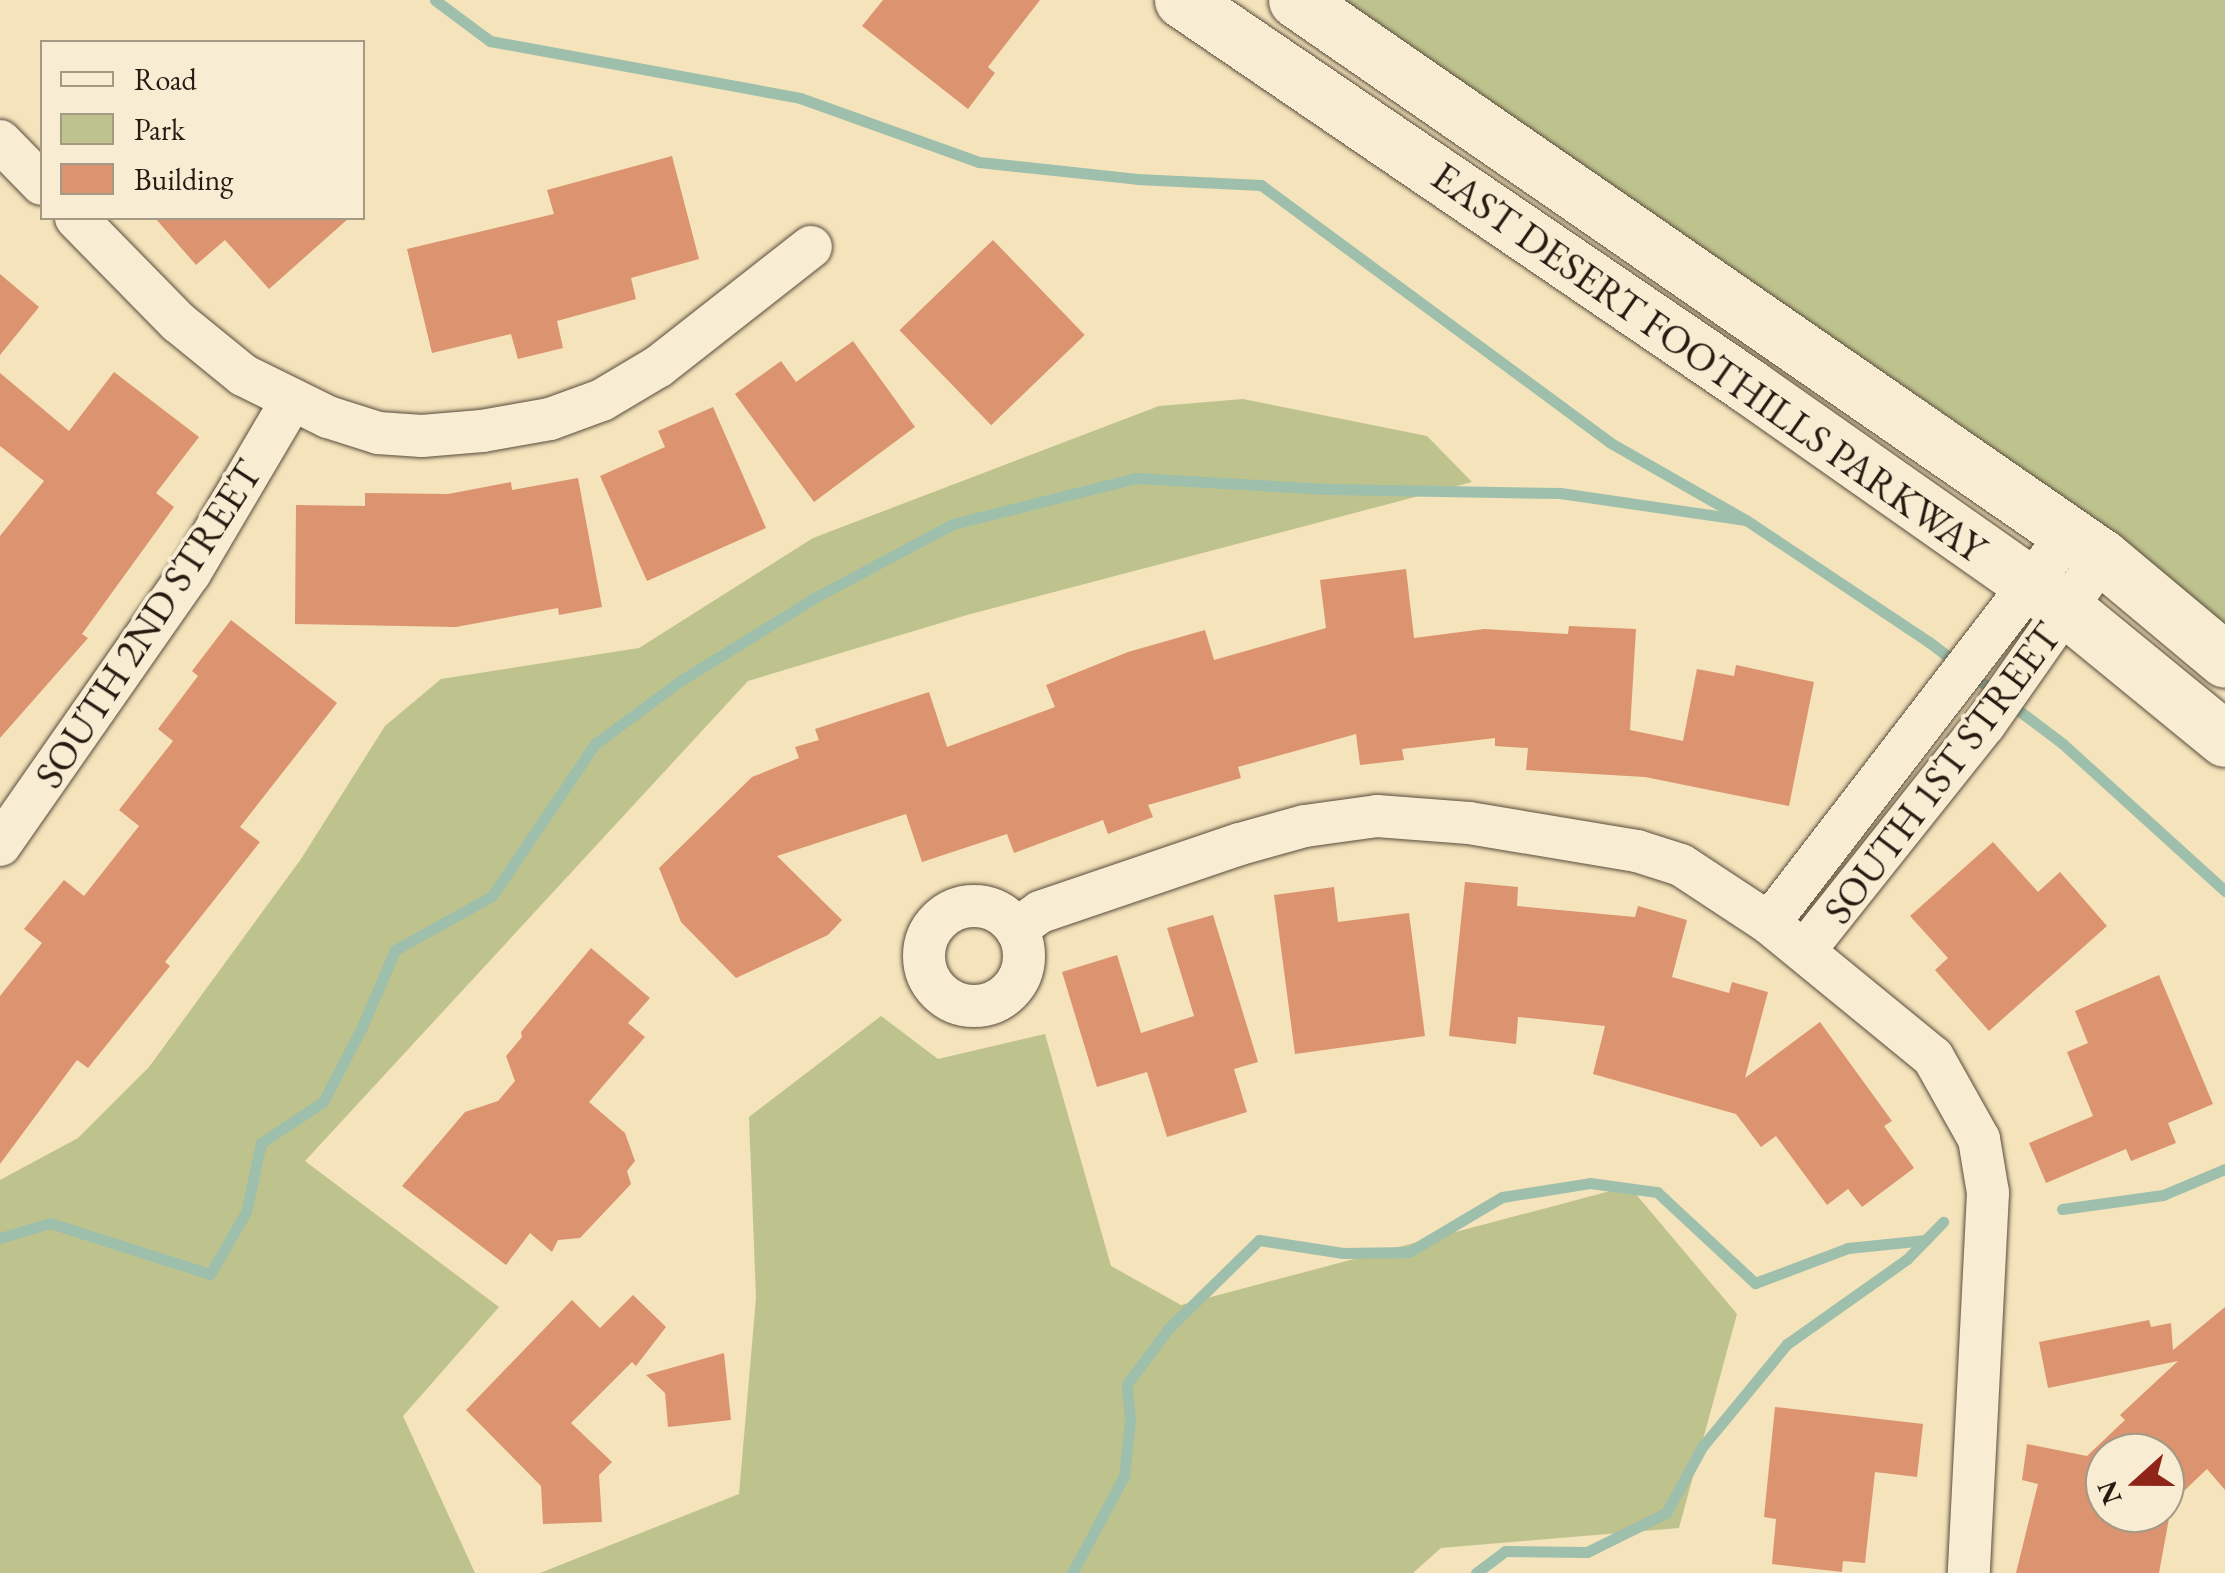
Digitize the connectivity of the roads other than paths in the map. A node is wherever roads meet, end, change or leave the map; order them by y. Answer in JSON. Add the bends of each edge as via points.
{"nodes":[{"id":1,"x":1182,"y":0,"type":"edge"},
{"id":2,"x":1296,"y":0,"type":"edge"},
{"id":3,"x":0,"y":141,"type":"edge"},
{"id":4,"x":40,"y":182,"type":"edge"},
{"id":5,"x":78,"y":220,"type":"edge"},
{"id":6,"x":811,"y":246,"type":"dead end"},
{"id":7,"x":292,"y":400,"type":"junction"},
{"id":8,"x":2086,"y":545,"type":"junction"},
{"id":9,"x":2048,"y":596,"type":"junction"},
{"id":10,"x":2225,"y":660,"type":"edge"},
{"id":11,"x":2225,"y":739,"type":"edge"},
{"id":12,"x":0,"y":845,"type":"edge"},
{"id":13,"x":1768,"y":923,"type":"junction"},
{"id":14,"x":1016,"y":928,"type":"dead end"},
{"id":15,"x":1805,"y":950,"type":"junction"},
{"id":16,"x":1969,"y":1573,"type":"edge"}],
"edges":[{"from":1,"to":9,"type":"street","name":"EAST DESERT FOOTHILLS PARKWAY"},
{"from":2,"to":8,"type":"street","name":"EAST DESERT FOOTHILLS PARKWAY"},
{"from":3,"to":4,"type":"street"},
{"from":5,"to":7,"type":"street","via":[[178,322],[243,375]]},
{"from":6,"to":7,"type":"street","via":[[659,366],[602,400],[550,419],[482,432],[378,433]]},
{"from":7,"to":12,"type":"street","name":"SOUTH 2ND STREET","via":[[190,574]]},
{"from":8,"to":9,"type":"street","name":"SOUTH 1ST STREET"},
{"from":8,"to":10,"type":"street","name":"EAST DESERT FOOTHILLS PARKWAY"},
{"from":9,"to":11,"type":"street","name":"EAST DESERT FOOTHILLS PARKWAY"},
{"from":9,"to":13,"type":"street","name":"SOUTH 1ST STREET","via":[[1991,632]]},
{"from":9,"to":15,"type":"street","name":"SOUTH 1ST STREET","via":[[2029,661]]},
{"from":13,"to":14,"type":"street","name":"SOUTH 1ST STREET","via":[[1681,865],[1638,851],[1469,822],[1377,816],[1240,844],[1040,912]]},
{"from":13,"to":15,"type":"street","name":"SOUTH 1ST STREET"},
{"from":15,"to":16,"type":"street","via":[[1932,1057],[1979,1139],[1988,1193]]}]}
